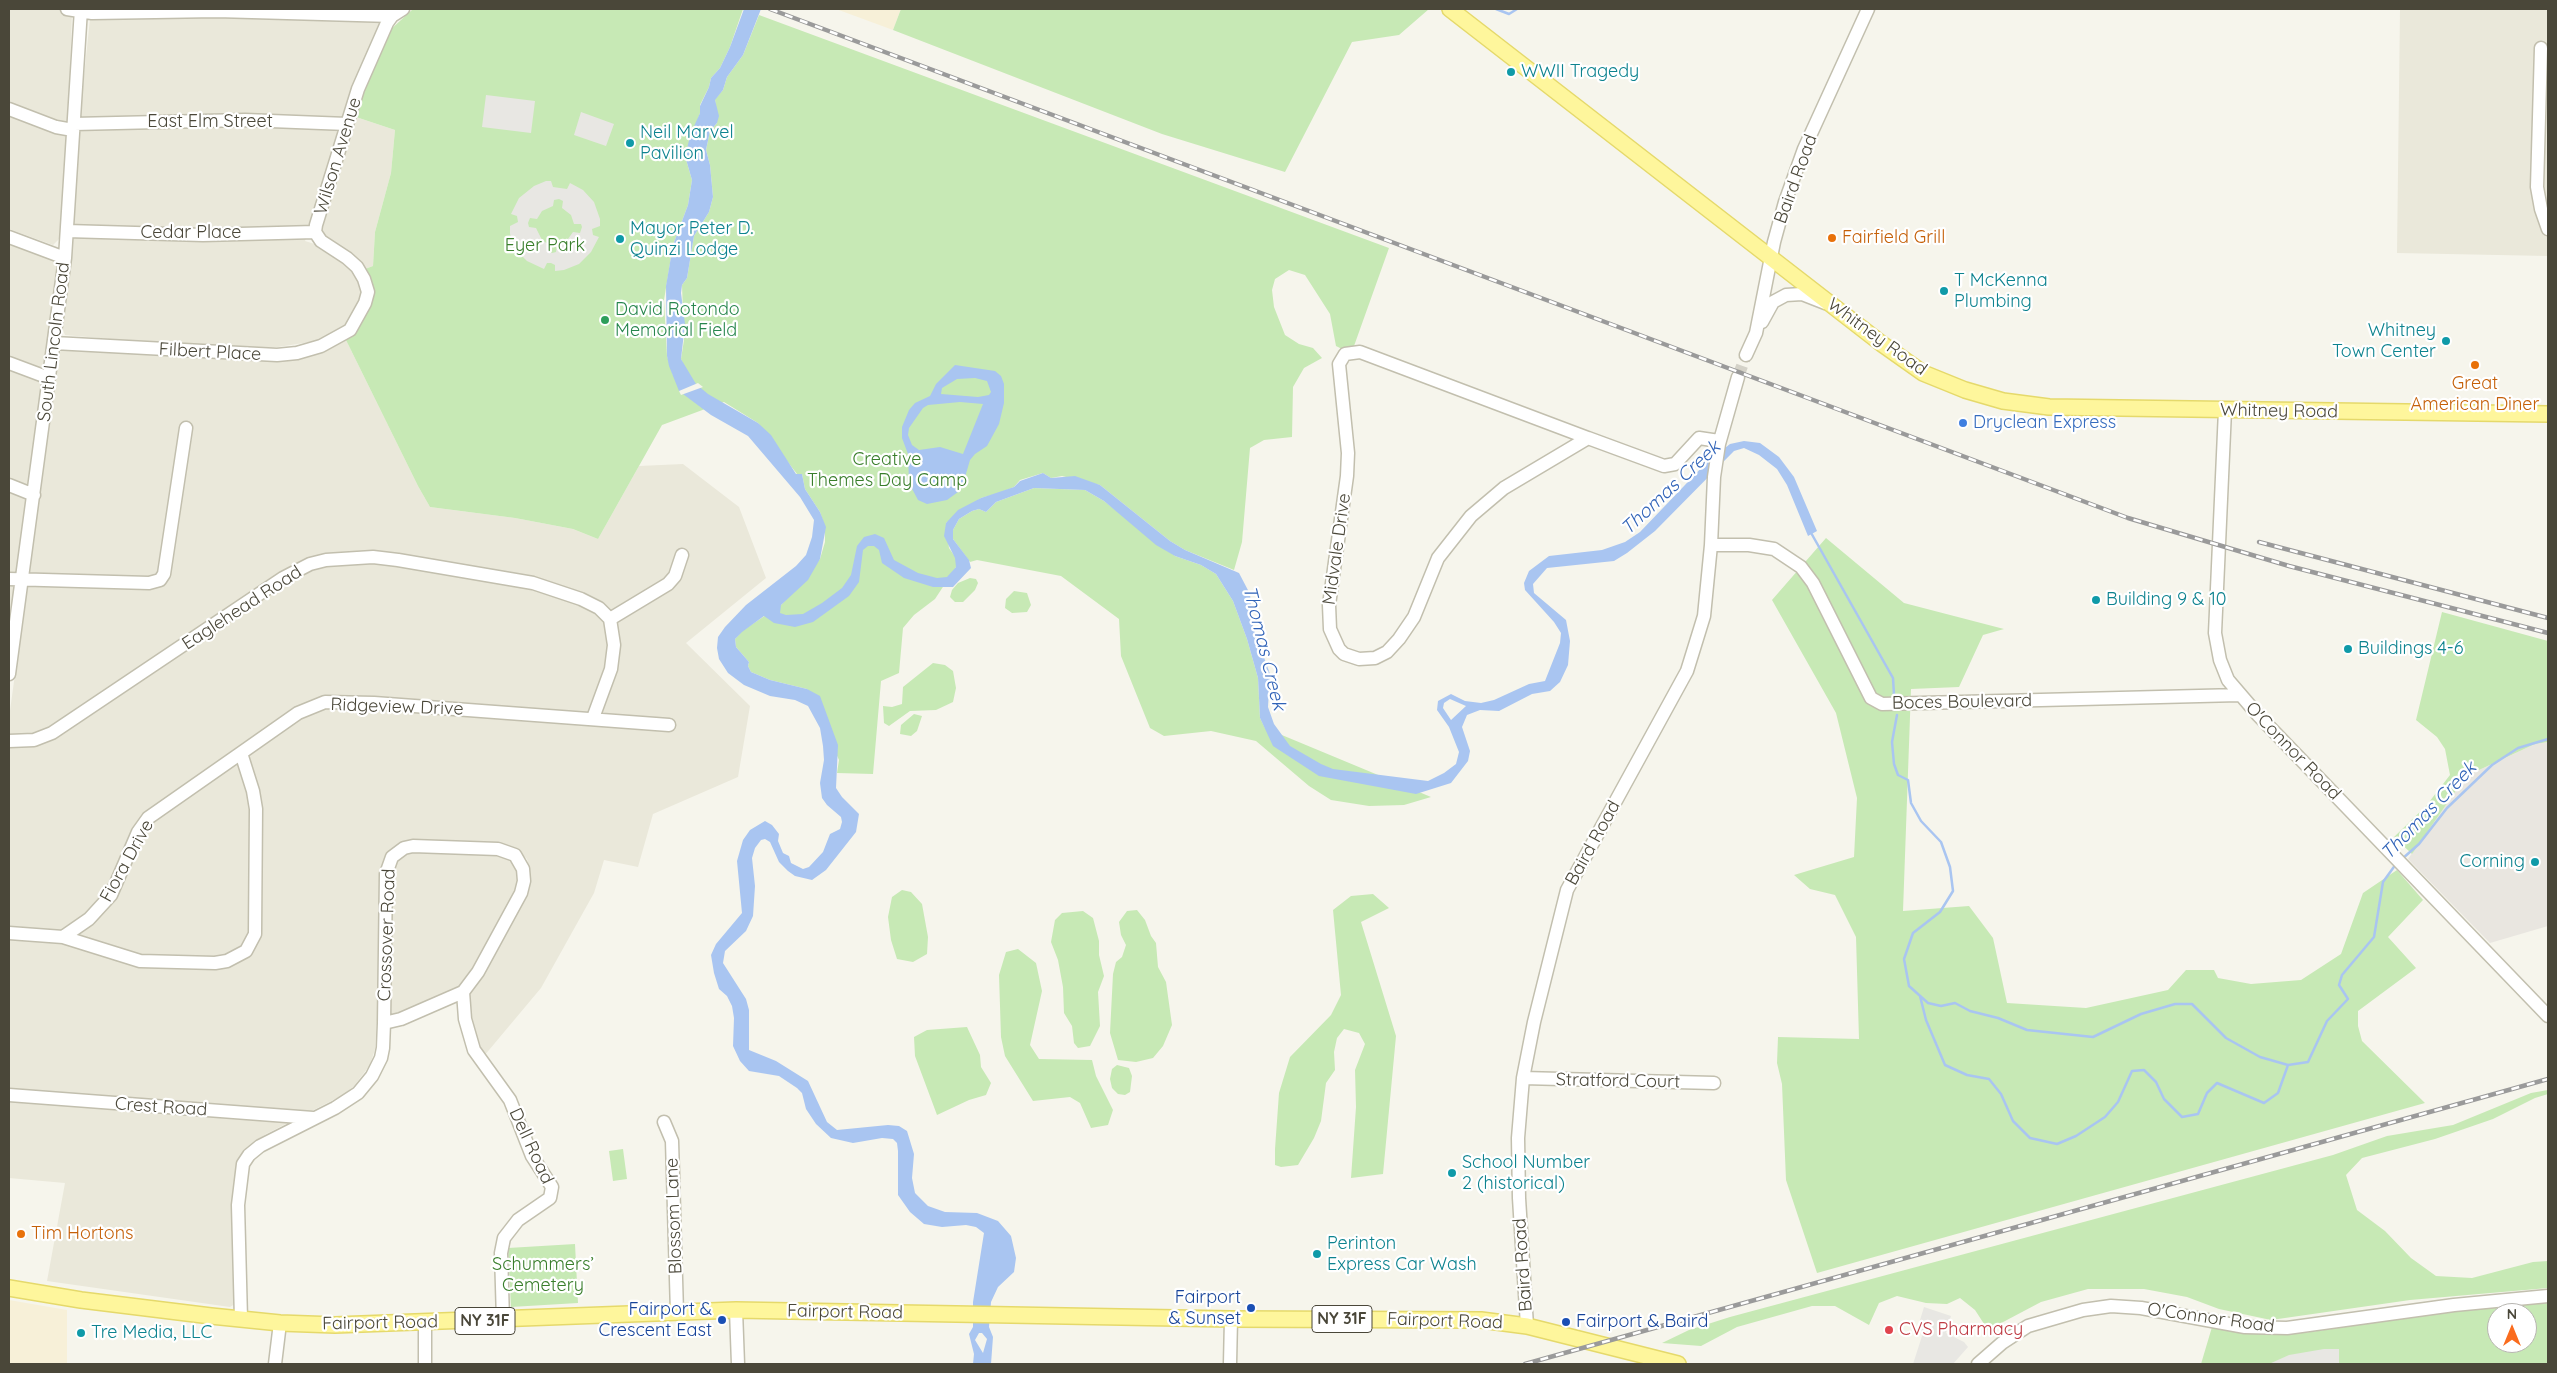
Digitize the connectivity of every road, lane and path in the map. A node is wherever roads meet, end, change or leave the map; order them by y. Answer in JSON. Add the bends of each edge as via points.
{"nodes":[{"id":1,"x":66,"y":9,"type":"edge"},
{"id":2,"x":1450,"y":9,"type":"edge"},
{"id":3,"x":1868,"y":9,"type":"edge"},
{"id":4,"x":81,"y":10,"type":"edge"},
{"id":5,"x":398,"y":12,"type":"edge"},
{"id":6,"x":2541,"y":48,"type":"dead end"},
{"id":7,"x":9,"y":109,"type":"edge"},
{"id":8,"x":347,"y":124,"type":"junction"},
{"id":9,"x":73,"y":127,"type":"junction"},
{"id":10,"x":2548,"y":229,"type":"edge"},
{"id":11,"x":67,"y":231,"type":"junction"},
{"id":12,"x":315,"y":232,"type":"junction"},
{"id":13,"x":9,"y":237,"type":"edge"},
{"id":14,"x":1771,"y":256,"type":"junction"},
{"id":15,"x":65,"y":258,"type":"junction"},
{"id":16,"x":1834,"y":307,"type":"junction"},
{"id":17,"x":357,"y":321,"type":"joint"},
{"id":18,"x":1756,"y":332,"type":"junction"},
{"id":19,"x":54,"y":343,"type":"junction"},
{"id":20,"x":1746,"y":355,"type":"tunnel mouth"},
{"id":21,"x":9,"y":363,"type":"edge"},
{"id":22,"x":1738,"y":377,"type":"tunnel mouth"},
{"id":23,"x":49,"y":378,"type":"junction"},
{"id":24,"x":2225,"y":410,"type":"junction"},
{"id":25,"x":2548,"y":414,"type":"edge"},
{"id":26,"x":186,"y":428,"type":"dead end"},
{"id":27,"x":1588,"y":438,"type":"junction"},
{"id":28,"x":1719,"y":442,"type":"junction"},
{"id":29,"x":9,"y":486,"type":"edge"},
{"id":30,"x":34,"y":495,"type":"junction"},
{"id":31,"x":1712,"y":545,"type":"junction"},
{"id":32,"x":682,"y":555,"type":"dead end"},
{"id":33,"x":9,"y":579,"type":"edge"},
{"id":34,"x":22,"y":579,"type":"junction"},
{"id":35,"x":610,"y":619,"type":"junction"},
{"id":36,"x":9,"y":674,"type":"edge"},
{"id":37,"x":2239,"y":695,"type":"junction"},
{"id":38,"x":593,"y":718,"type":"junction"},
{"id":39,"x":670,"y":725,"type":"dead end"},
{"id":40,"x":9,"y":741,"type":"edge"},
{"id":41,"x":241,"y":753,"type":"junction"},
{"id":42,"x":9,"y":933,"type":"edge"},
{"id":43,"x":63,"y":937,"type":"junction"},
{"id":44,"x":463,"y":992,"type":"junction"},
{"id":45,"x":2548,"y":1016,"type":"edge"},
{"id":46,"x":384,"y":1023,"type":"junction"},
{"id":47,"x":1523,"y":1078,"type":"junction"},
{"id":48,"x":1714,"y":1083,"type":"dead end"},
{"id":49,"x":9,"y":1095,"type":"edge"},
{"id":50,"x":314,"y":1118,"type":"junction"},
{"id":51,"x":664,"y":1122,"type":"dead end"},
{"id":52,"x":9,"y":1288,"type":"edge"},
{"id":53,"x":2548,"y":1296,"type":"edge"},
{"id":54,"x":736,"y":1310,"type":"junction"},
{"id":55,"x":677,"y":1313,"type":"junction"},
{"id":56,"x":241,"y":1319,"type":"junction"},
{"id":57,"x":1231,"y":1319,"type":"junction"},
{"id":58,"x":503,"y":1320,"type":"junction"},
{"id":59,"x":280,"y":1323,"type":"junction"},
{"id":60,"x":425,"y":1323,"type":"junction"},
{"id":61,"x":1527,"y":1326,"type":"junction"},
{"id":62,"x":275,"y":1364,"type":"edge"},
{"id":63,"x":425,"y":1364,"type":"edge"},
{"id":64,"x":738,"y":1364,"type":"edge"},
{"id":65,"x":1230,"y":1364,"type":"edge"},
{"id":66,"x":1678,"y":1364,"type":"edge"},
{"id":67,"x":1978,"y":1364,"type":"edge"}],
"edges":[{"from":1,"to":4,"type":"street"},
{"from":2,"to":14,"type":"main road","name":"Whitney Road"},
{"from":3,"to":14,"type":"street","name":"Baird Road","via":[[1804,149]]},
{"from":4,"to":5,"type":"street"},
{"from":4,"to":9,"type":"street","name":"South Lincoln Road"},
{"from":5,"to":8,"type":"street","name":"Wilson Avenue","via":[[373,54]]},
{"from":6,"to":10,"type":"street","via":[[2537,186]]},
{"from":7,"to":9,"type":"street","name":"East Elm Street","via":[[56,127]]},
{"from":8,"to":9,"type":"street","name":"East Elm Street","via":[[246,120]]},
{"from":8,"to":12,"type":"street","name":"Wilson Avenue"},
{"from":9,"to":11,"type":"street","name":"South Lincoln Road"},
{"from":11,"to":12,"type":"street","name":"Cedar Place","via":[[203,235]]},
{"from":11,"to":15,"type":"street","name":"South Lincoln Road"},
{"from":12,"to":17,"type":"street","name":"Wilson Avenue","via":[[357,267],[364,279],[368,292]]},
{"from":13,"to":15,"type":"street"},
{"from":14,"to":16,"type":"main road","name":"Whitney Road"},
{"from":14,"to":18,"type":"street","name":"Baird Road"},
{"from":15,"to":19,"type":"street","name":"South Lincoln Road"},
{"from":16,"to":18,"type":"street","via":[[1802,294],[1786,295],[1773,302]]},
{"from":16,"to":24,"type":"main road","name":"Whitney Road","via":[[1923,373],[1984,396],[2049,407]]},
{"from":17,"to":19,"type":"street","name":"Filbert Place","via":[[339,337],[322,346],[277,355]]},
{"from":18,"to":20,"type":"street","name":"Baird Road"},
{"from":19,"to":23,"type":"street","name":"South Lincoln Road"},
{"from":21,"to":23,"type":"street"},
{"from":22,"to":28,"type":"street","name":"Baird Road"},
{"from":23,"to":30,"type":"street","name":"South Lincoln Road"},
{"from":24,"to":25,"type":"main road","name":"Whitney Road"},
{"from":24,"to":37,"type":"street","name":"O'Connor Road","via":[[2216,633],[2223,671]]},
{"from":26,"to":34,"type":"street","via":[[163,578],[149,583]]},
{"from":27,"to":27,"type":"street","name":"Midvale Drive","via":[[1360,352],[1345,354],[1339,364],[1348,452],[1347,476],[1329,606],[1330,629],[1339,649],[1359,659],[1375,658],[1387,652],[1400,640],[1414,617],[1438,558],[1471,516],[1504,488]]},
{"from":27,"to":28,"type":"street","name":"Midvale Drive","via":[[1664,466],[1674,464],[1698,438]]},
{"from":28,"to":31,"type":"street","name":"Baird Road"},
{"from":29,"to":30,"type":"street"},
{"from":30,"to":34,"type":"street","name":"South Lincoln Road"},
{"from":31,"to":37,"type":"street","name":"Boces Boulevard","via":[[1774,549],[1801,567],[1813,583],[1866,690],[1876,702]]},
{"from":31,"to":47,"type":"street","name":"Baird Road","via":[[1704,616],[1687,672],[1567,890]]},
{"from":32,"to":35,"type":"street","via":[[679,567],[668,584]]},
{"from":33,"to":34,"type":"street"},
{"from":34,"to":36,"type":"street","name":"South Lincoln Road"},
{"from":35,"to":38,"type":"street","via":[[614,645],[611,669]]},
{"from":35,"to":40,"type":"street","name":"Eaglehead Road","via":[[599,608],[533,583],[373,557],[326,560],[282,578],[52,733],[34,740]]},
{"from":37,"to":45,"type":"street","name":"O'Connor Road"},
{"from":38,"to":39,"type":"street","name":"Ridgeview Drive"},
{"from":38,"to":41,"type":"street","name":"Ridgeview Drive","via":[[334,701],[298,714]]},
{"from":41,"to":43,"type":"street","name":"Fiora Drive","via":[[148,818],[138,832],[111,895],[89,920]]},
{"from":41,"to":43,"type":"street","via":[[256,809],[255,934],[246,951],[228,961],[215,963],[140,961]]},
{"from":42,"to":43,"type":"street"},
{"from":44,"to":46,"type":"street","name":"Crossover Road"},
{"from":44,"to":46,"type":"street","name":"Crossover Road","via":[[478,972],[521,893],[524,881],[521,864],[515,856],[498,849],[404,848],[392,857],[387,868]]},
{"from":44,"to":58,"type":"street","name":"Dell Road","via":[[465,1020],[474,1050],[510,1100],[532,1156],[552,1187],[550,1198],[518,1220],[504,1238],[501,1253]]},
{"from":46,"to":50,"type":"street","name":"Crossover Road","via":[[383,1048],[369,1081],[346,1101]]},
{"from":47,"to":48,"type":"street","name":"Stratford Court"},
{"from":47,"to":61,"type":"street","name":"Baird Road","via":[[1518,1174]]},
{"from":49,"to":50,"type":"street","name":"Crest Road"},
{"from":50,"to":56,"type":"street","name":"Crossover Road","via":[[254,1150],[243,1164],[238,1205]]},
{"from":51,"to":55,"type":"street","name":"Blossom Lane","via":[[672,1141]]},
{"from":52,"to":56,"type":"main road","name":"Fairport Road","number":"NY 31F"},
{"from":53,"to":67,"type":"street","name":"O'Connor Road","via":[[2454,1305],[2287,1328],[2245,1327],[2142,1308],[2111,1306],[2076,1311],[2028,1326]]},
{"from":54,"to":55,"type":"main road","name":"Fairport Road","number":"NY 31F"},
{"from":54,"to":57,"type":"main road","name":"Fairport Road","number":"NY 31F"},
{"from":54,"to":64,"type":"street"},
{"from":55,"to":58,"type":"main road","name":"Fairport Road","number":"NY 31F"},
{"from":56,"to":59,"type":"main road","name":"Fairport Road","number":"NY 31F"},
{"from":57,"to":61,"type":"main road","name":"Fairport Road","number":"NY 31F","via":[[1460,1319]]},
{"from":57,"to":65,"type":"street"},
{"from":58,"to":60,"type":"main road","name":"Fairport Road","number":"NY 31F"},
{"from":59,"to":60,"type":"main road","name":"Fairport Road","number":"NY 31F"},
{"from":59,"to":62,"type":"street"},
{"from":60,"to":63,"type":"street"},
{"from":61,"to":66,"type":"main road","name":"Fairport Road","number":"NY 31F"}]}
